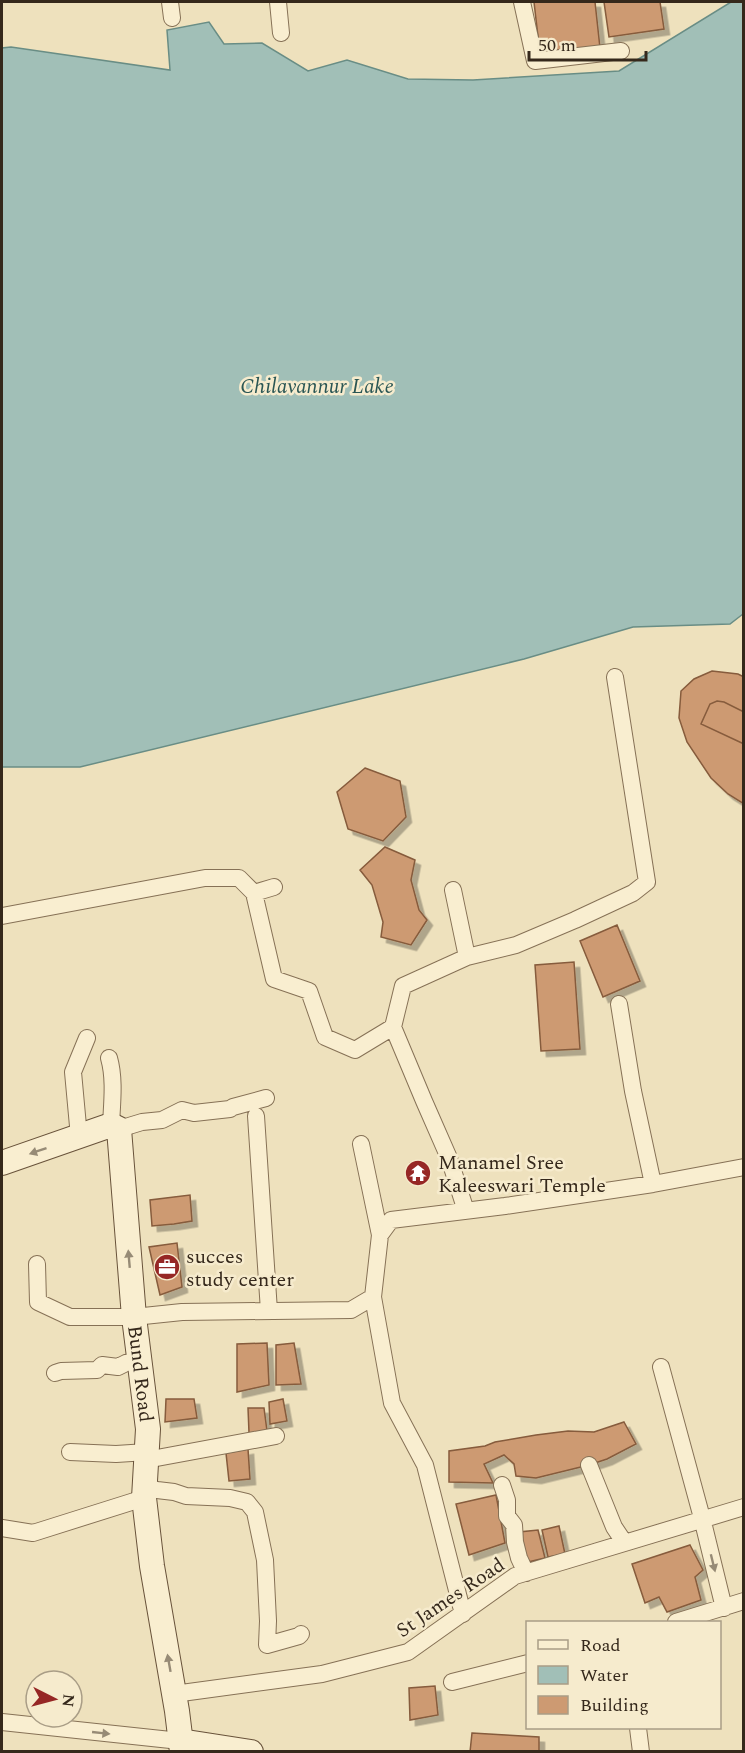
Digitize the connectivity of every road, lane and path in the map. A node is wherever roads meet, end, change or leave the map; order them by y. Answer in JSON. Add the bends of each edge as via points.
{"nodes":[{"id":1,"x":278,"y":2,"type":"edge"},
{"id":2,"x":522,"y":2,"type":"edge"},
{"id":3,"x":281,"y":33,"type":"dead end"},
{"id":4,"x":621,"y":51,"type":"dead end"},
{"id":5,"x":615,"y":677,"type":"dead end"},
{"id":6,"x":274,"y":887,"type":"dead end"},
{"id":7,"x":453,"y":890,"type":"dead end"},
{"id":8,"x":254,"y":893,"type":"junction"},
{"id":9,"x":2,"y":916,"type":"edge"},
{"id":10,"x":467,"y":957,"type":"junction"},
{"id":11,"x":619,"y":1004,"type":"dead end"},
{"id":12,"x":393,"y":1027,"type":"junction"},
{"id":13,"x":87,"y":1038,"type":"dead end"},
{"id":14,"x":109,"y":1058,"type":"dead end"},
{"id":15,"x":266,"y":1098,"type":"dead end"},
{"id":16,"x":256,"y":1116,"type":"dead end"},
{"id":17,"x":115,"y":1127,"type":"junction"},
{"id":18,"x":79,"y":1137,"type":"junction"},
{"id":19,"x":361,"y":1144,"type":"dead end"},
{"id":20,"x":2,"y":1163,"type":"edge"},
{"id":21,"x":744,"y":1167,"type":"edge"},
{"id":22,"x":653,"y":1184,"type":"junction"},
{"id":23,"x":466,"y":1211,"type":"junction"},
{"id":24,"x":380,"y":1235,"type":"junction"},
{"id":25,"x":37,"y":1264,"type":"dead end"},
{"id":26,"x":373,"y":1297,"type":"junction"},
{"id":27,"x":269,"y":1311,"type":"junction"},
{"id":28,"x":134,"y":1317,"type":"junction"},
{"id":29,"x":140,"y":1361,"type":"junction"},
{"id":30,"x":661,"y":1367,"type":"dead end"},
{"id":31,"x":55,"y":1373,"type":"dead end"},
{"id":32,"x":276,"y":1436,"type":"dead end"},
{"id":33,"x":70,"y":1452,"type":"dead end"},
{"id":34,"x":146,"y":1456,"type":"junction"},
{"id":35,"x":589,"y":1466,"type":"dead end"},
{"id":36,"x":502,"y":1485,"type":"dead end"},
{"id":37,"x":144,"y":1492,"type":"junction"},
{"id":38,"x":744,"y":1507,"type":"edge"},
{"id":39,"x":702,"y":1518,"type":"junction"},
{"id":40,"x":2,"y":1528,"type":"edge"},
{"id":41,"x":624,"y":1542,"type":"junction"},
{"id":42,"x":526,"y":1573,"type":"junction"},
{"id":43,"x":744,"y":1601,"type":"edge"},
{"id":44,"x":724,"y":1608,"type":"junction"},
{"id":45,"x":463,"y":1614,"type":"junction"},
{"id":46,"x":682,"y":1621,"type":"edge"},
{"id":47,"x":301,"y":1634,"type":"dead end"},
{"id":48,"x":526,"y":1664,"type":"edge"},
{"id":49,"x":452,"y":1682,"type":"dead end"},
{"id":50,"x":174,"y":1694,"type":"junction"},
{"id":51,"x":2,"y":1722,"type":"edge"},
{"id":52,"x":638,"y":1729,"type":"edge"},
{"id":53,"x":181,"y":1747,"type":"edge"},
{"id":54,"x":251,"y":1752,"type":"edge"},
{"id":55,"x":640,"y":1752,"type":"edge"}],
"edges":[{"from":1,"to":3,"type":"street"},
{"from":2,"to":4,"type":"street","via":[[535,61]]},
{"from":5,"to":10,"type":"street","via":[[647,882],[633,893],[516,945]]},
{"from":6,"to":8,"type":"street"},
{"from":7,"to":10,"type":"street"},
{"from":8,"to":9,"type":"street","via":[[239,878],[205,878]]},
{"from":8,"to":12,"type":"street","via":[[274,979],[309,991],[325,1037],[355,1050]]},
{"from":10,"to":12,"type":"street","via":[[403,986]]},
{"from":11,"to":22,"type":"street"},
{"from":12,"to":23,"type":"street","via":[[449,1158]]},
{"from":13,"to":18,"type":"street","via":[[74,1072]]},
{"from":14,"to":17,"type":"street"},
{"from":15,"to":17,"type":"street","via":[[230,1109],[194,1113],[182,1110],[162,1120]]},
{"from":16,"to":27,"type":"street"},
{"from":17,"to":18,"type":"street"},
{"from":28,"to":17,"type":"street","name":"Bund Road","one_way":true},
{"from":18,"to":20,"type":"street","one_way":true},
{"from":19,"to":24,"type":"street"},
{"from":21,"to":22,"type":"street"},
{"from":22,"to":23,"type":"street"},
{"from":23,"to":24,"type":"street","via":[[391,1220]]},
{"from":24,"to":26,"type":"street"},
{"from":25,"to":28,"type":"street","via":[[38,1302],[70,1317]]},
{"from":26,"to":27,"type":"street","via":[[351,1310]]},
{"from":26,"to":45,"type":"street","via":[[392,1403],[425,1465]]},
{"from":27,"to":28,"type":"street"},
{"from":28,"to":29,"type":"street","name":"Bund Road"},
{"from":29,"to":31,"type":"street"},
{"from":29,"to":34,"type":"street","name":"Bund Road","via":[[148,1429]]},
{"from":30,"to":39,"type":"street"},
{"from":32,"to":34,"type":"street"},
{"from":33,"to":34,"type":"street"},
{"from":34,"to":37,"type":"street","name":"Bund Road"},
{"from":35,"to":41,"type":"street"},
{"from":36,"to":42,"type":"street","via":[[507,1516],[514,1525],[519,1558]]},
{"from":37,"to":40,"type":"street","via":[[33,1533]]},
{"from":37,"to":47,"type":"street","via":[[247,1502],[255,1512],[265,1560],[267,1645]]},
{"from":50,"to":37,"type":"street","name":"Bund Road","one_way":true},
{"from":38,"to":39,"type":"street","name":"St James Road"},
{"from":39,"to":41,"type":"street","name":"St James Road"},
{"from":39,"to":44,"type":"street","one_way":true},
{"from":41,"to":42,"type":"street","name":"St James Road"},
{"from":42,"to":45,"type":"street","name":"St James Road","via":[[515,1576]]},
{"from":43,"to":44,"type":"street"},
{"from":44,"to":46,"type":"street"},
{"from":45,"to":50,"type":"street","name":"St James Road","via":[[408,1652],[322,1674]]},
{"from":48,"to":49,"type":"street"},
{"from":50,"to":53,"type":"street","name":"Bund Road"},
{"from":51,"to":53,"type":"street","one_way":true},
{"from":52,"to":55,"type":"street"},
{"from":53,"to":54,"type":"street"}]}
